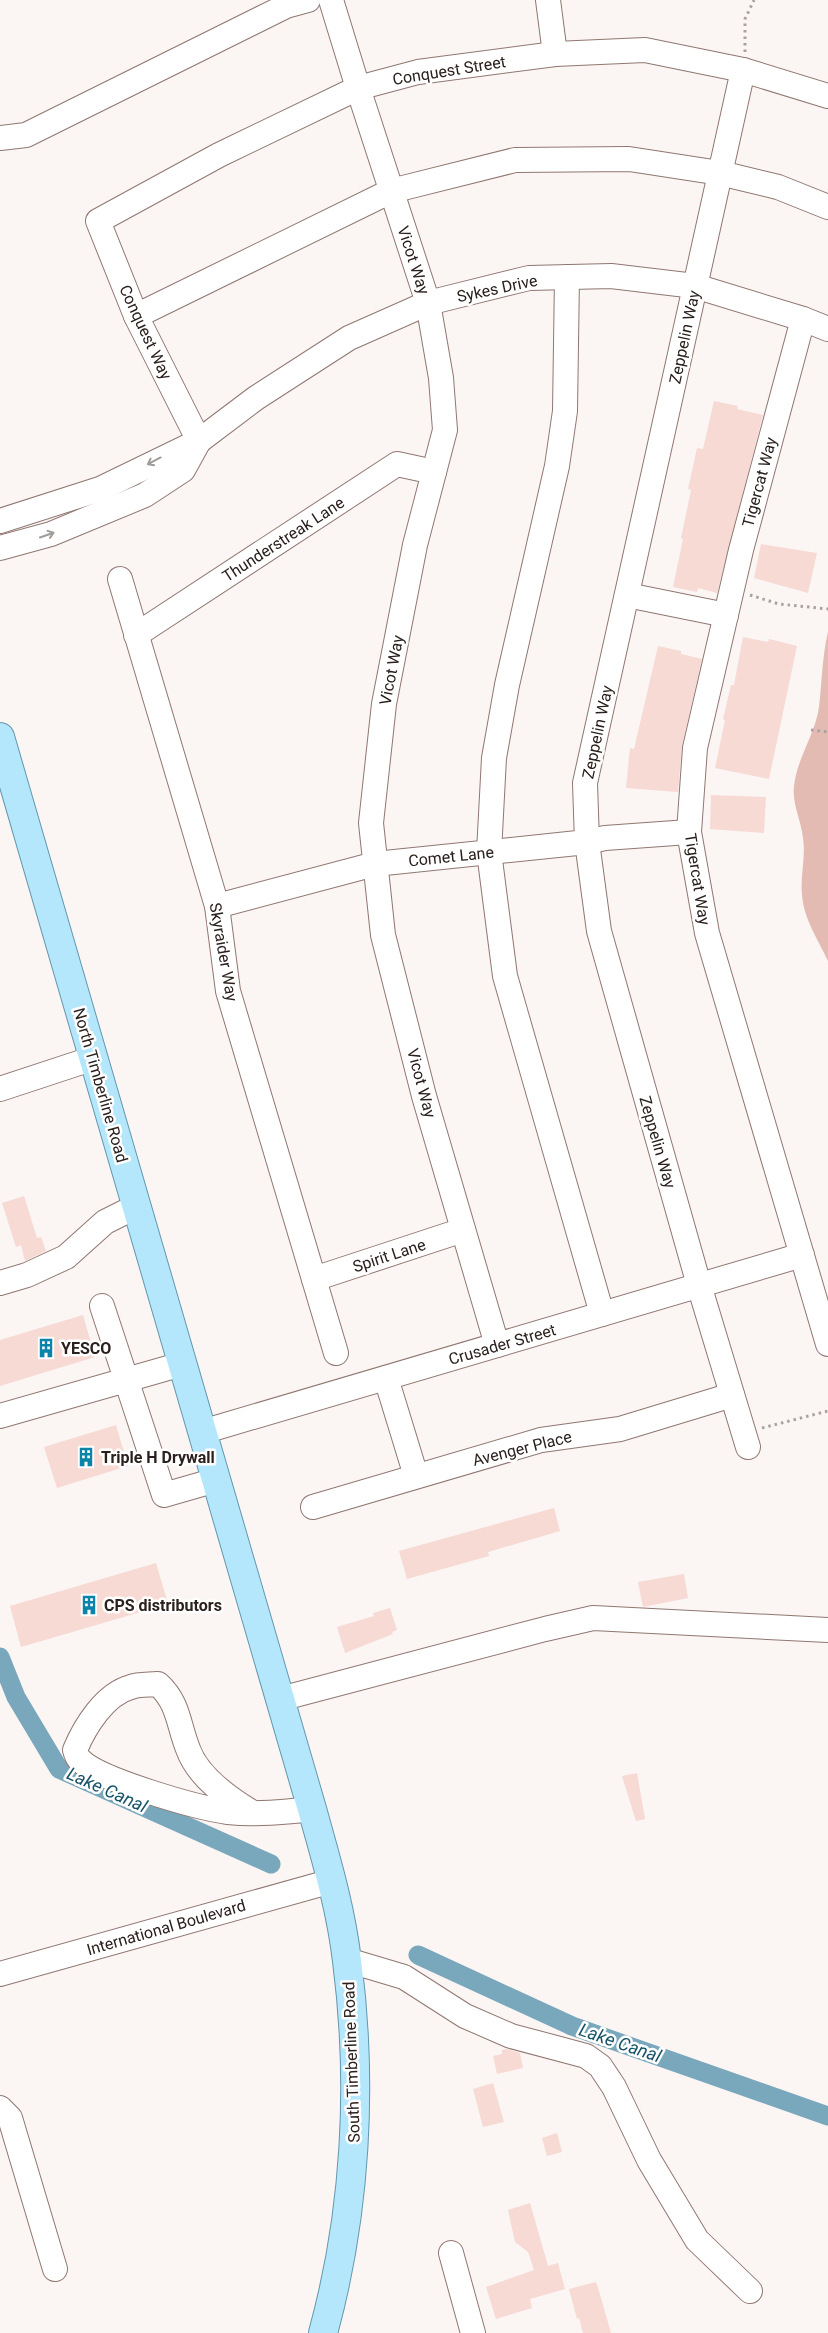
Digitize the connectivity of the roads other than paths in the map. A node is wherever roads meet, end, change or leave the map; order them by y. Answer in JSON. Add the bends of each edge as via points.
{"nodes":[{"id":1,"x":308,"y":0,"type":"edge"},
{"id":2,"x":331,"y":0,"type":"edge"},
{"id":3,"x":548,"y":0,"type":"edge"},
{"id":4,"x":555,"y":54,"type":"junction"},
{"id":5,"x":743,"y":70,"type":"junction"},
{"id":6,"x":358,"y":88,"type":"junction"},
{"id":7,"x":828,"y":96,"type":"edge"},
{"id":8,"x":0,"y":138,"type":"edge"},
{"id":9,"x":720,"y":173,"type":"junction"},
{"id":10,"x":391,"y":191,"type":"junction"},
{"id":11,"x":828,"y":207,"type":"edge"},
{"id":12,"x":98,"y":221,"type":"joint"},
{"id":13,"x":566,"y":277,"type":"junction"},
{"id":14,"x":695,"y":286,"type":"junction"},
{"id":15,"x":428,"y":303,"type":"junction"},
{"id":16,"x":136,"y":316,"type":"junction"},
{"id":17,"x":803,"y":319,"type":"junction"},
{"id":18,"x":828,"y":329,"type":"edge"},
{"id":19,"x":199,"y":441,"type":"junction"},
{"id":20,"x":434,"y":472,"type":"junction"},
{"id":21,"x":0,"y":522,"type":"edge"},
{"id":22,"x":0,"y":548,"type":"edge"},
{"id":23,"x":120,"y":579,"type":"dead end"},
{"id":24,"x":627,"y":595,"type":"junction"},
{"id":25,"x":726,"y":615,"type":"junction"},
{"id":26,"x":136,"y":635,"type":"junction"},
{"id":27,"x":0,"y":737,"type":"edge"},
{"id":28,"x":689,"y":832,"type":"junction"},
{"id":29,"x":587,"y":842,"type":"junction"},
{"id":30,"x":489,"y":852,"type":"junction"},
{"id":31,"x":375,"y":864,"type":"junction"},
{"id":32,"x":218,"y":906,"type":"junction"},
{"id":33,"x":94,"y":1058,"type":"junction"},
{"id":34,"x":0,"y":1089,"type":"edge"},
{"id":35,"x":137,"y":1206,"type":"junction"},
{"id":36,"x":463,"y":1230,"type":"junction"},
{"id":37,"x":802,"y":1255,"type":"junction"},
{"id":38,"x":314,"y":1279,"type":"junction"},
{"id":39,"x":0,"y":1283,"type":"edge"},
{"id":40,"x":698,"y":1286,"type":"junction"},
{"id":41,"x":102,"y":1306,"type":"dead end"},
{"id":42,"x":602,"y":1314,"type":"junction"},
{"id":43,"x":828,"y":1344,"type":"edge"},
{"id":44,"x":497,"y":1345,"type":"junction"},
{"id":45,"x":336,"y":1353,"type":"dead end"},
{"id":46,"x":182,"y":1364,"type":"junction"},
{"id":47,"x":386,"y":1378,"type":"junction"},
{"id":48,"x":126,"y":1380,"type":"junction"},
{"id":49,"x":732,"y":1395,"type":"junction"},
{"id":50,"x":0,"y":1416,"type":"edge"},
{"id":51,"x":202,"y":1432,"type":"junction"},
{"id":52,"x":754,"y":1438,"type":"road end"},
{"id":53,"x":416,"y":1476,"type":"junction"},
{"id":54,"x":216,"y":1480,"type":"junction"},
{"id":55,"x":313,"y":1507,"type":"dead end"},
{"id":56,"x":828,"y":1630,"type":"edge"},
{"id":57,"x":280,"y":1700,"type":"junction"},
{"id":58,"x":312,"y":1809,"type":"junction"},
{"id":59,"x":253,"y":1813,"type":"junction"},
{"id":60,"x":332,"y":1881,"type":"junction"},
{"id":61,"x":347,"y":1960,"type":"junction"},
{"id":62,"x":0,"y":1974,"type":"edge"},
{"id":63,"x":0,"y":2108,"type":"edge"},
{"id":64,"x":451,"y":2253,"type":"dead end"},
{"id":65,"x":55,"y":2269,"type":"dead end"},
{"id":66,"x":750,"y":2291,"type":"dead end"},
{"id":67,"x":323,"y":2333,"type":"edge"},
{"id":68,"x":473,"y":2333,"type":"edge"}],
"edges":[{"from":1,"to":8,"type":"street","via":[[286,6],[26,135]]},
{"from":2,"to":6,"type":"street","name":"Vicot Way"},
{"from":3,"to":4,"type":"street"},
{"from":4,"to":5,"type":"street","name":"Conquest Street","via":[[645,50]]},
{"from":4,"to":6,"type":"street","name":"Conquest Street","via":[[418,72]]},
{"from":5,"to":7,"type":"street","name":"Conquest Street"},
{"from":5,"to":9,"type":"street","name":"Zeppelin Way"},
{"from":6,"to":10,"type":"street","name":"Vicot Way"},
{"from":6,"to":12,"type":"street","name":"Conquest Street","via":[[218,155]]},
{"from":9,"to":10,"type":"street","via":[[629,160],[515,160]]},
{"from":9,"to":11,"type":"street","via":[[778,187]]},
{"from":9,"to":14,"type":"street","name":"Zeppelin Way"},
{"from":10,"to":15,"type":"street","name":"Vicot Way"},
{"from":10,"to":16,"type":"street"},
{"from":12,"to":16,"type":"street","name":"Conquest Way"},
{"from":13,"to":14,"type":"street","name":"Sykes Drive","via":[[612,276]]},
{"from":13,"to":15,"type":"street","name":"Sykes Drive","via":[[528,278]]},
{"from":13,"to":30,"type":"street","via":[[565,411],[557,466],[507,685],[494,758]]},
{"from":14,"to":17,"type":"street","name":"Sykes Drive"},
{"from":14,"to":24,"type":"street","name":"Zeppelin Way"},
{"from":15,"to":19,"type":"street","name":"Sykes Drive","via":[[349,338],[256,398]]},
{"from":15,"to":20,"type":"street","name":"Vicot Way","via":[[441,378],[445,430]]},
{"from":16,"to":19,"type":"street","name":"Conquest Way"},
{"from":17,"to":18,"type":"street","name":"Sykes Drive"},
{"from":17,"to":25,"type":"street","name":"Tigercat Way"},
{"from":19,"to":21,"type":"street","one_way":true,"via":[[100,489]]},
{"from":22,"to":19,"type":"street","one_way":true,"via":[[51,534],[145,495],[183,470]]},
{"from":20,"to":26,"type":"street","name":"Thunderstreak Lane","via":[[397,464]]},
{"from":20,"to":31,"type":"street","name":"Vicot Way","via":[[415,545],[384,704],[371,823]]},
{"from":23,"to":26,"type":"street","name":"Skyraider Way"},
{"from":24,"to":25,"type":"street"},
{"from":24,"to":29,"type":"street","name":"Zeppelin Way","via":[[585,783]]},
{"from":25,"to":28,"type":"street","name":"Tigercat Way","via":[[695,748]]},
{"from":26,"to":32,"type":"street","name":"Skyraider Way"},
{"from":27,"to":33,"type":"main road","name":"North Timberline Road"},
{"from":28,"to":29,"type":"street","name":"Comet Lane"},
{"from":28,"to":37,"type":"street","name":"Tigercat Way","via":[[707,933]]},
{"from":29,"to":30,"type":"street","name":"Comet Lane"},
{"from":29,"to":40,"type":"street","name":"Zeppelin Way","via":[[599,931]]},
{"from":30,"to":31,"type":"street","name":"Comet Lane"},
{"from":30,"to":42,"type":"street","via":[[505,976]]},
{"from":31,"to":32,"type":"street","name":"Comet Lane"},
{"from":31,"to":36,"type":"street","name":"Vicot Way","via":[[383,936]]},
{"from":32,"to":38,"type":"street","name":"Skyraider Way","via":[[228,991]]},
{"from":33,"to":34,"type":"street"},
{"from":33,"to":35,"type":"main road","name":"North Timberline Road"},
{"from":35,"to":39,"type":"street","via":[[105,1222],[66,1257]]},
{"from":35,"to":46,"type":"main road","name":"North Timberline Road"},
{"from":36,"to":38,"type":"street","name":"Spirit Lane"},
{"from":36,"to":44,"type":"street","name":"Vicot Way"},
{"from":37,"to":40,"type":"street","name":"Crusader Street"},
{"from":37,"to":43,"type":"street","name":"Tigercat Way"},
{"from":38,"to":45,"type":"street","name":"Skyraider Way"},
{"from":40,"to":42,"type":"street","name":"Crusader Street"},
{"from":40,"to":49,"type":"street","name":"Zeppelin Way"},
{"from":41,"to":48,"type":"street"},
{"from":42,"to":44,"type":"street","name":"Crusader Street"},
{"from":44,"to":47,"type":"street","name":"Crusader Street"},
{"from":46,"to":48,"type":"street"},
{"from":46,"to":51,"type":"main road","name":"North Timberline Road"},
{"from":47,"to":51,"type":"street","name":"Crusader Street"},
{"from":47,"to":53,"type":"street"},
{"from":48,"to":50,"type":"street"},
{"from":48,"to":54,"type":"street","via":[[164,1495]]},
{"from":49,"to":52,"type":"street","name":"Zeppelin Way"},
{"from":49,"to":53,"type":"street","name":"Avenger Place","via":[[620,1429],[541,1440]]},
{"from":51,"to":54,"type":"main road","name":"North Timberline Road"},
{"from":53,"to":55,"type":"street","name":"Avenger Place"},
{"from":54,"to":57,"type":"main road","name":"North Timberline Road"},
{"from":56,"to":57,"type":"street","via":[[593,1618]]},
{"from":57,"to":58,"type":"main road","name":"South Timberline Road"},
{"from":58,"to":59,"type":"street"},
{"from":58,"to":60,"type":"main road","name":"South Timberline Road"},
{"from":59,"to":59,"type":"street","via":[[226,1812],[156,1794],[102,1773],[79,1760],[75,1750],[98,1711],[112,1697],[130,1687],[158,1684],[170,1695],[188,1752],[208,1780]]},
{"from":60,"to":61,"type":"main road","name":"South Timberline Road"},
{"from":60,"to":62,"type":"street","name":"International Boulevard"},
{"from":61,"to":66,"type":"street","via":[[404,1978],[465,2016],[511,2036],[586,2056],[600,2066],[614,2087],[649,2160],[697,2240]]},
{"from":61,"to":67,"type":"main road","name":"South Timberline Road","via":[[353,2029],[355,2126],[349,2205]]},
{"from":63,"to":65,"type":"street","via":[[10,2118]]},
{"from":64,"to":68,"type":"street"}]}
